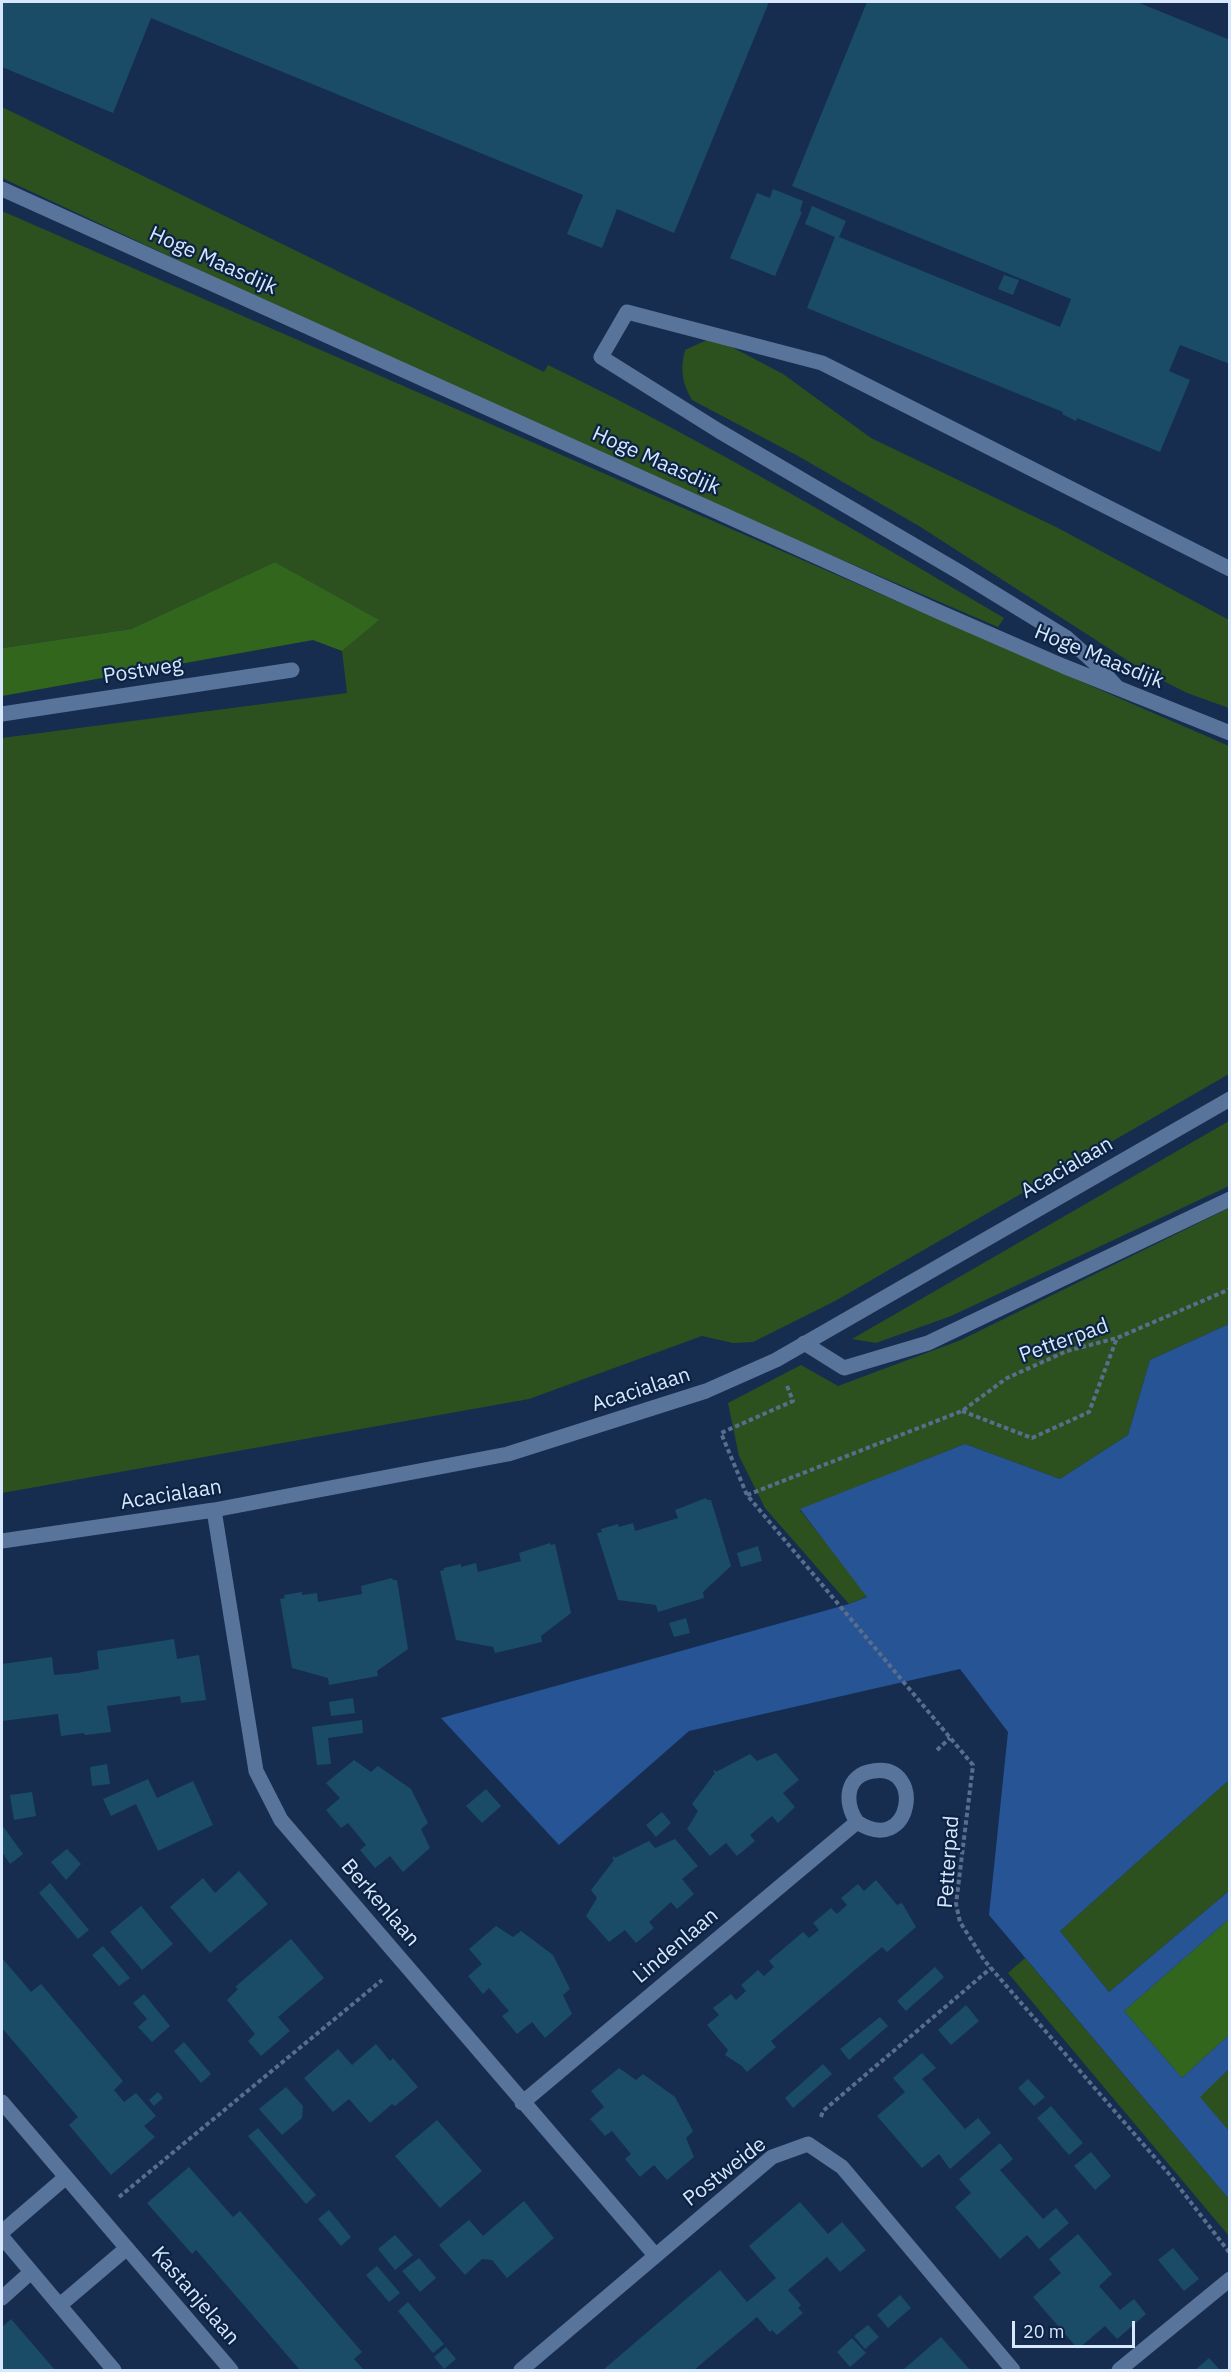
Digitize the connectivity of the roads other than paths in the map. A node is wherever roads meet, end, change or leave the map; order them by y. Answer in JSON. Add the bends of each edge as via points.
{"nodes":[{"id":1,"x":2,"y":189,"type":"edge"},
{"id":2,"x":1230,"y":569,"type":"edge"},
{"id":3,"x":292,"y":670,"type":"dead end"},
{"id":4,"x":1118,"y":688,"type":"junction"},
{"id":5,"x":2,"y":714,"type":"edge"},
{"id":6,"x":1230,"y":733,"type":"edge"},
{"id":7,"x":1230,"y":1099,"type":"edge"},
{"id":8,"x":1230,"y":1199,"type":"edge"},
{"id":9,"x":804,"y":1343,"type":"junction"},
{"id":10,"x":214,"y":1510,"type":"junction"},
{"id":11,"x":2,"y":1541,"type":"edge"},
{"id":12,"x":857,"y":1821,"type":"dead end"},
{"id":13,"x":2,"y":2102,"type":"edge"},
{"id":14,"x":522,"y":2103,"type":"junction"},
{"id":15,"x":66,"y":2177,"type":"junction"},
{"id":16,"x":2,"y":2232,"type":"edge"},
{"id":17,"x":2,"y":2237,"type":"edge"},
{"id":18,"x":127,"y":2248,"type":"junction"},
{"id":19,"x":655,"y":2255,"type":"junction"},
{"id":20,"x":31,"y":2272,"type":"junction"},
{"id":21,"x":1230,"y":2279,"type":"edge"},
{"id":22,"x":2,"y":2298,"type":"edge"},
{"id":23,"x":60,"y":2305,"type":"junction"},
{"id":24,"x":114,"y":2370,"type":"edge"},
{"id":25,"x":231,"y":2370,"type":"edge"},
{"id":26,"x":521,"y":2370,"type":"edge"},
{"id":27,"x":1013,"y":2370,"type":"edge"},
{"id":28,"x":1119,"y":2370,"type":"edge"}],
"edges":[{"from":1,"to":4,"type":"street","name":"Hoge Maasdijk","via":[[926,606]]},
{"from":2,"to":4,"type":"street","via":[[822,363],[627,312],[601,357],[1067,638]]},
{"from":3,"to":5,"type":"street","name":"Postweg"},
{"from":4,"to":6,"type":"street","name":"Hoge Maasdijk"},
{"from":7,"to":9,"type":"street","name":"Acacialaan"},
{"from":8,"to":9,"type":"street","via":[[928,1342],[844,1368]]},
{"from":9,"to":10,"type":"street","name":"Acacialaan","via":[[706,1391],[508,1454]]},
{"from":10,"to":11,"type":"street","name":"Acacialaan"},
{"from":10,"to":14,"type":"street","name":"Berkenlaan","via":[[256,1772],[281,1820]]},
{"from":12,"to":14,"type":"street","name":"Lindenlaan"},
{"from":13,"to":15,"type":"street","name":"Kastanjelaan"},
{"from":14,"to":19,"type":"street","name":"Berkenlaan"},
{"from":15,"to":16,"type":"street"},
{"from":15,"to":18,"type":"street","name":"Kastanjelaan"},
{"from":17,"to":20,"type":"street"},
{"from":18,"to":23,"type":"street","name":"Kastanjelaan"},
{"from":18,"to":25,"type":"street","name":"Kastanjelaan"},
{"from":19,"to":26,"type":"street","name":"Postweide"},
{"from":19,"to":27,"type":"street","name":"Postweide","via":[[772,2157],[808,2144],[842,2167]]},
{"from":20,"to":22,"type":"street"},
{"from":20,"to":23,"type":"street"},
{"from":21,"to":28,"type":"street"},
{"from":23,"to":24,"type":"street"}]}
